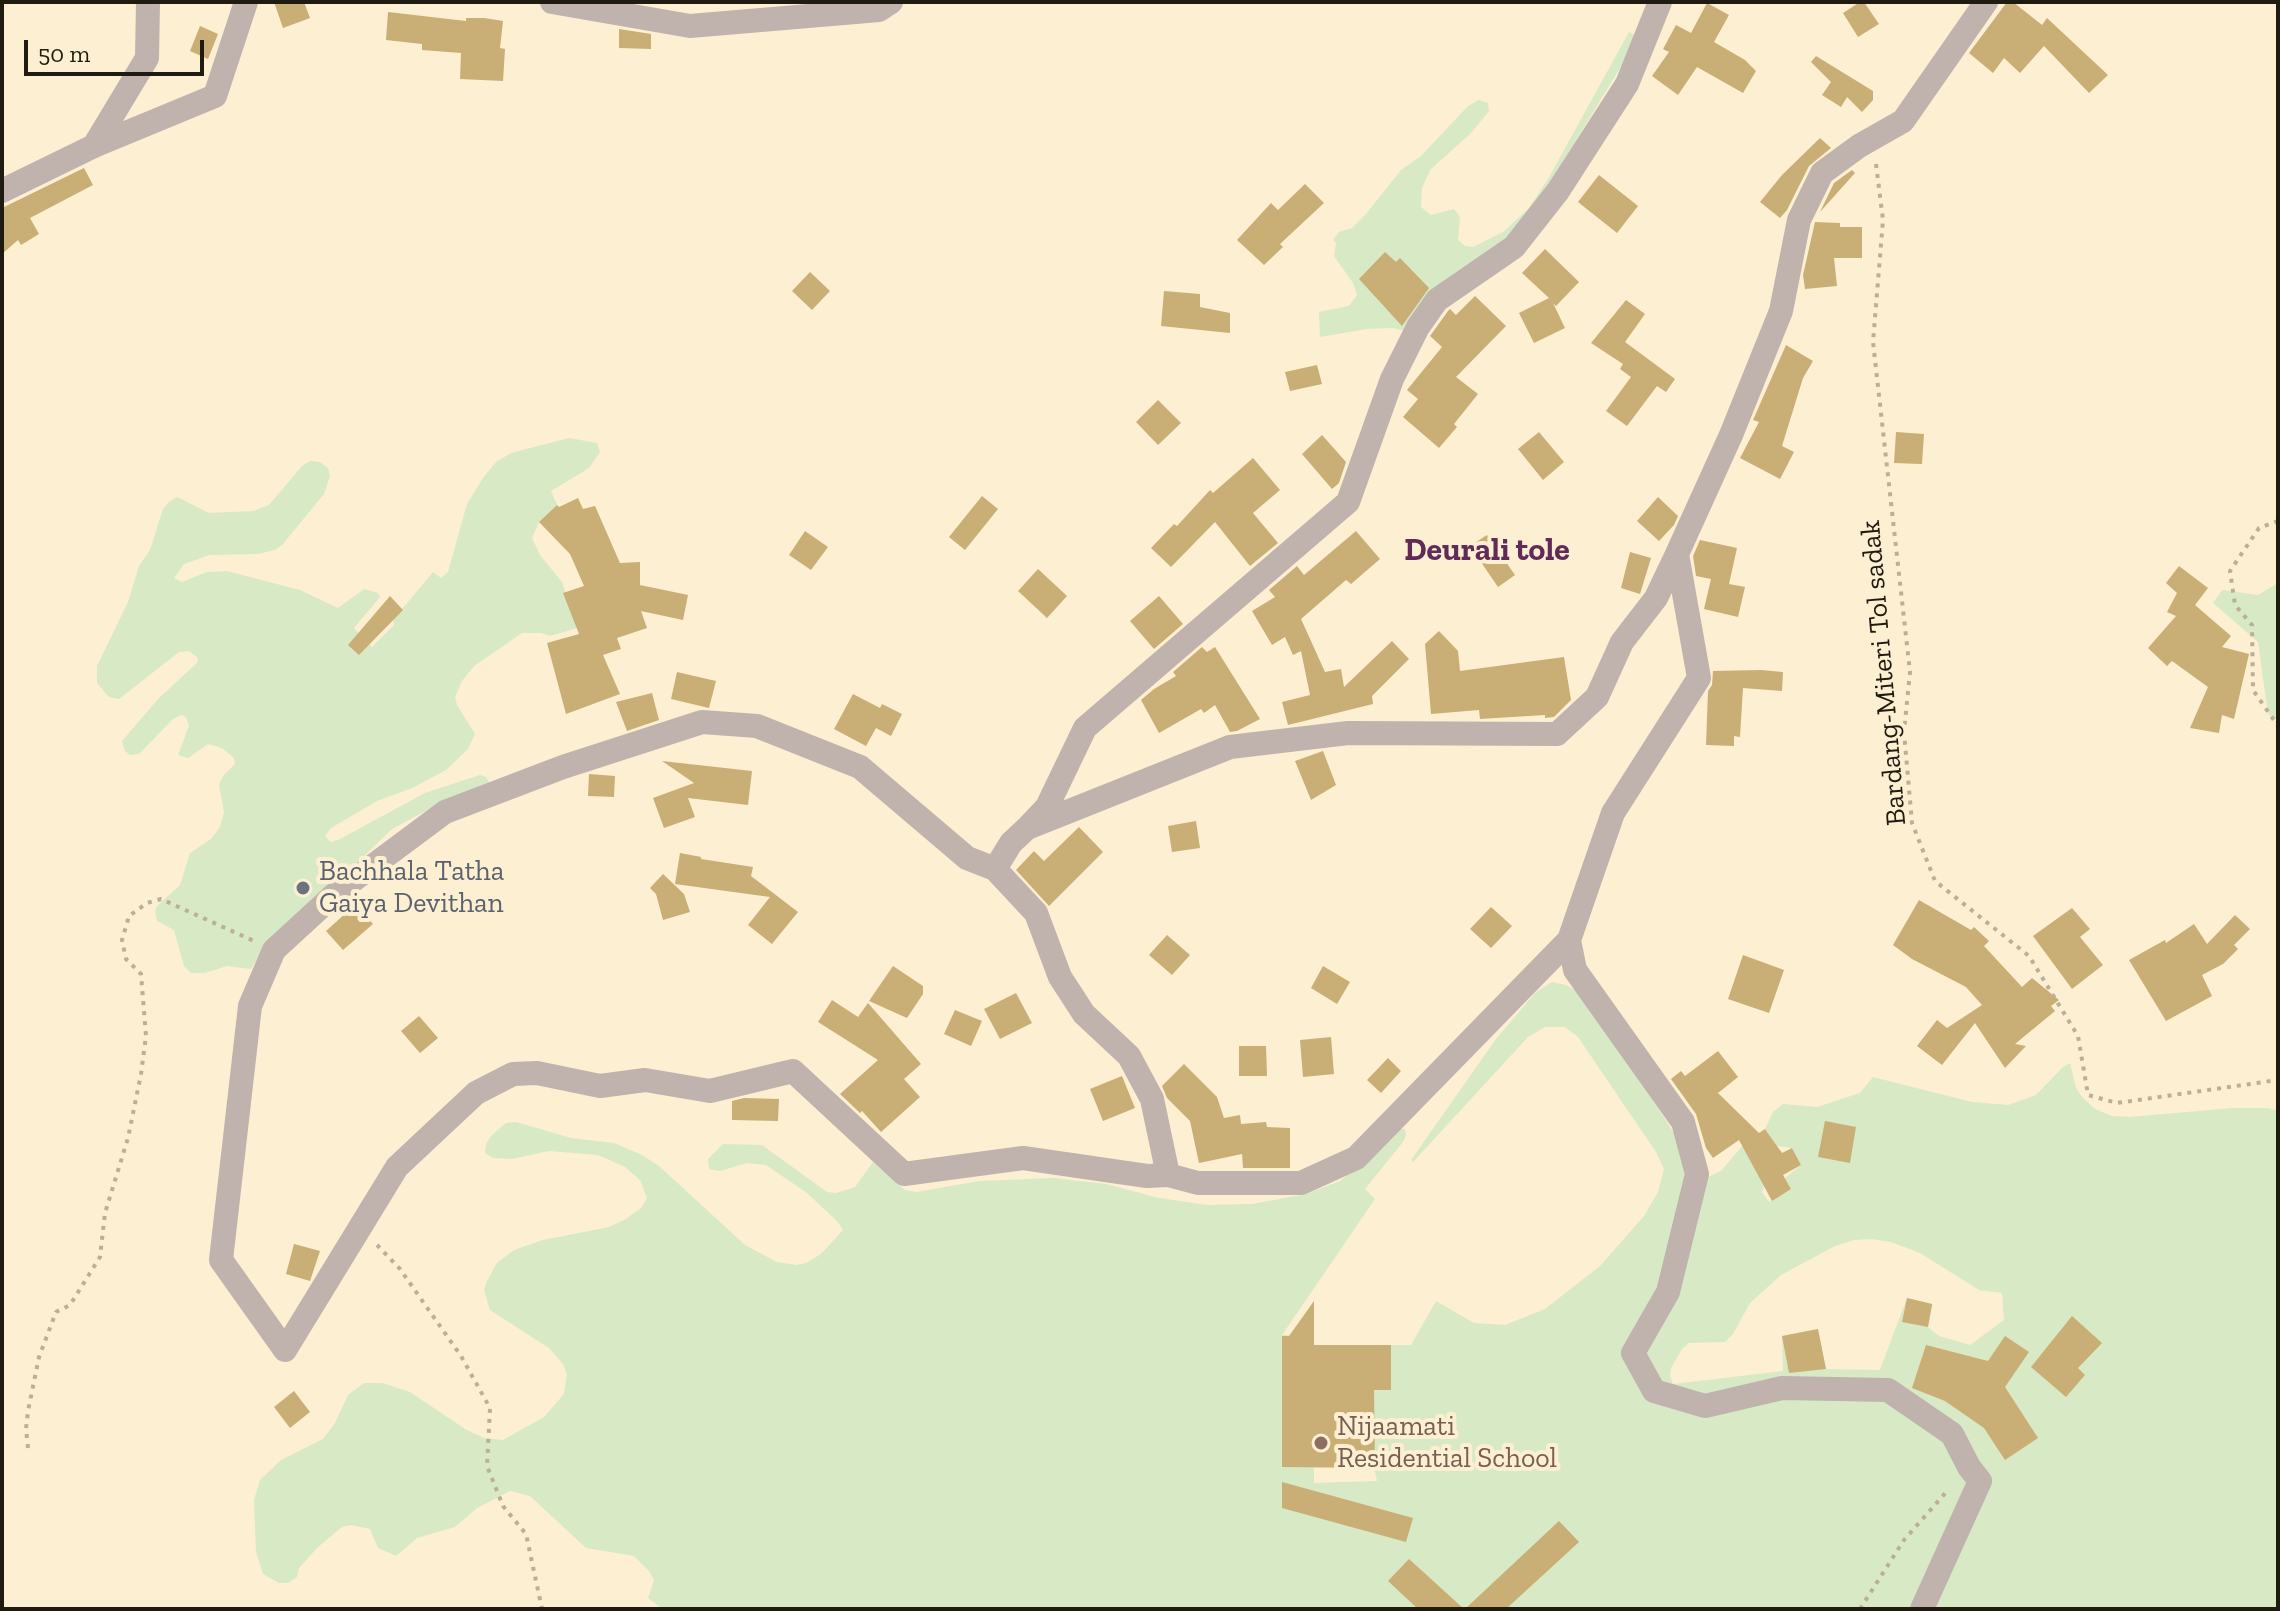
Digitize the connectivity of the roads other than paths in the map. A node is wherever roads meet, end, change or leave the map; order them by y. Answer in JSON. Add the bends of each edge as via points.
{"nodes":[{"id":1,"x":148,"y":2,"type":"edge"},
{"id":2,"x":246,"y":2,"type":"edge"},
{"id":3,"x":552,"y":2,"type":"edge"},
{"id":4,"x":891,"y":2,"type":"edge"},
{"id":5,"x":1660,"y":2,"type":"edge"},
{"id":6,"x":1986,"y":2,"type":"edge"},
{"id":7,"x":94,"y":146,"type":"junction"},
{"id":8,"x":2,"y":191,"type":"edge"},
{"id":9,"x":1677,"y":554,"type":"junction"},
{"id":10,"x":1027,"y":828,"type":"junction"},
{"id":11,"x":995,"y":869,"type":"junction"},
{"id":12,"x":1569,"y":940,"type":"junction"},
{"id":13,"x":1168,"y":1175,"type":"junction"},
{"id":14,"x":1922,"y":1609,"type":"edge"}],
"edges":[{"from":1,"to":7,"type":"street","via":[[147,58]]},
{"from":2,"to":7,"type":"street","via":[[215,96]]},
{"from":3,"to":4,"type":"street","via":[[690,26],[879,10]]},
{"from":5,"to":10,"type":"street","via":[[1627,84],[1558,191],[1514,247],[1437,300],[1418,327],[1392,379],[1348,502],[1085,728],[1047,807]]},
{"from":6,"to":9,"type":"street","via":[[1903,121],[1822,173],[1799,220],[1781,311]]},
{"from":7,"to":8,"type":"street"},
{"from":9,"to":10,"type":"street","via":[[1656,598],[1622,642],[1597,697],[1557,734],[1348,733],[1230,747]]},
{"from":9,"to":12,"type":"street","via":[[1699,678],[1613,813]]},
{"from":10,"to":11,"type":"street"},
{"from":11,"to":13,"type":"street","via":[[1036,913],[1060,977],[1084,1014],[1129,1056],[1152,1099]]},
{"from":11,"to":13,"type":"street","via":[[967,858],[860,767],[757,726],[702,722],[445,812],[335,894],[274,950],[250,1006],[221,1260],[285,1350],[397,1167],[476,1093],[513,1074],[537,1073],[600,1086],[645,1080],[710,1091],[793,1071],[904,1174],[1023,1158]]},
{"from":12,"to":13,"type":"street","via":[[1356,1158],[1301,1183],[1198,1183]]},
{"from":12,"to":14,"type":"street","via":[[1575,970],[1683,1122],[1697,1174],[1668,1292],[1633,1353],[1654,1391],[1705,1406],[1782,1388],[1888,1390],[1952,1434],[1980,1481]]}]}
